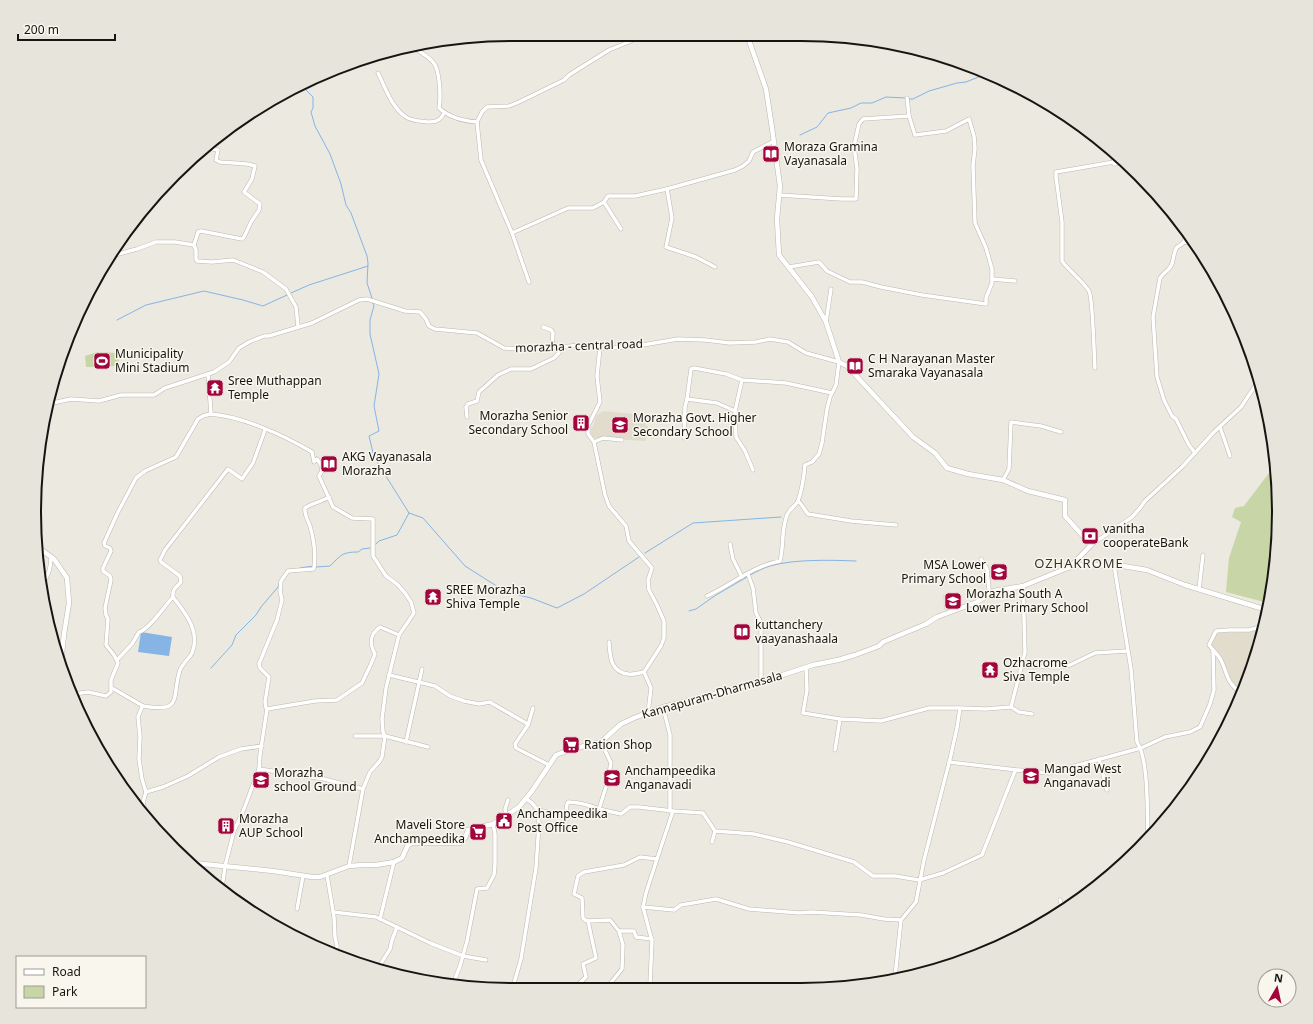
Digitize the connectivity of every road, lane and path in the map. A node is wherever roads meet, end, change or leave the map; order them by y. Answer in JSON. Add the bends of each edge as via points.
{"nodes":[{"id":1,"x":631,"y":41,"type":"edge"},
{"id":2,"x":749,"y":41,"type":"edge"},
{"id":3,"x":418,"y":51,"type":"edge"},
{"id":4,"x":378,"y":73,"type":"dead end"},
{"id":5,"x":907,"y":98,"type":"dead end"},
{"id":6,"x":444,"y":113,"type":"junction"},
{"id":7,"x":909,"y":116,"type":"junction"},
{"id":8,"x":477,"y":122,"type":"junction"},
{"id":9,"x":774,"y":141,"type":"junction"},
{"id":10,"x":212,"y":149,"type":"edge"},
{"id":11,"x":1114,"y":162,"type":"joint"},
{"id":12,"x":1118,"y":163,"type":"edge"},
{"id":13,"x":667,"y":189,"type":"junction"},
{"id":14,"x":779,"y":195,"type":"junction"},
{"id":15,"x":604,"y":202,"type":"junction"},
{"id":16,"x":620,"y":229,"type":"dead end"},
{"id":17,"x":512,"y":233,"type":"junction"},
{"id":18,"x":1185,"y":242,"type":"joint"},
{"id":19,"x":1188,"y":243,"type":"edge"},
{"id":20,"x":194,"y":245,"type":"junction"},
{"id":21,"x":117,"y":255,"type":"edge"},
{"id":22,"x":789,"y":266,"type":"junction"},
{"id":23,"x":715,"y":268,"type":"dead end"},
{"id":24,"x":992,"y":279,"type":"junction"},
{"id":25,"x":1015,"y":281,"type":"dead end"},
{"id":26,"x":528,"y":282,"type":"dead end"},
{"id":27,"x":831,"y":289,"type":"dead end"},
{"id":28,"x":826,"y":322,"type":"junction"},
{"id":29,"x":298,"y":326,"type":"junction"},
{"id":30,"x":543,"y":327,"type":"dead end"},
{"id":31,"x":560,"y":347,"type":"junction"},
{"id":32,"x":552,"y":348,"type":"junction"},
{"id":33,"x":600,"y":348,"type":"junction"},
{"id":34,"x":839,"y":362,"type":"junction"},
{"id":35,"x":1095,"y":368,"type":"dead end"},
{"id":36,"x":208,"y":374,"type":"junction"},
{"id":37,"x":742,"y":380,"type":"junction"},
{"id":38,"x":1255,"y":386,"type":"edge"},
{"id":39,"x":832,"y":393,"type":"junction"},
{"id":40,"x":687,"y":399,"type":"junction"},
{"id":41,"x":54,"y":403,"type":"edge"},
{"id":42,"x":735,"y":411,"type":"junction"},
{"id":43,"x":210,"y":414,"type":"junction"},
{"id":44,"x":466,"y":417,"type":"dead end"},
{"id":45,"x":1220,"y":427,"type":"junction"},
{"id":46,"x":265,"y":430,"type":"junction"},
{"id":47,"x":1061,"y":432,"type":"dead end"},
{"id":48,"x":684,"y":438,"type":"dead end"},
{"id":49,"x":622,"y":440,"type":"dead end"},
{"id":50,"x":594,"y":442,"type":"junction"},
{"id":51,"x":1195,"y":453,"type":"junction"},
{"id":52,"x":1230,"y":456,"type":"dead end"},
{"id":53,"x":753,"y":470,"type":"dead end"},
{"id":54,"x":1003,"y":480,"type":"junction"},
{"id":55,"x":329,"y":497,"type":"junction"},
{"id":56,"x":798,"y":501,"type":"junction"},
{"id":57,"x":896,"y":525,"type":"dead end"},
{"id":58,"x":730,"y":544,"type":"dead end"},
{"id":59,"x":1091,"y":544,"type":"junction"},
{"id":60,"x":43,"y":551,"type":"edge"},
{"id":61,"x":1203,"y":555,"type":"dead end"},
{"id":62,"x":51,"y":557,"type":"junction"},
{"id":63,"x":981,"y":559,"type":"dead end"},
{"id":64,"x":1114,"y":565,"type":"junction"},
{"id":65,"x":1070,"y":567,"type":"junction"},
{"id":66,"x":749,"y":576,"type":"junction"},
{"id":67,"x":742,"y":577,"type":"junction"},
{"id":68,"x":46,"y":579,"type":"edge"},
{"id":69,"x":1023,"y":586,"type":"junction"},
{"id":70,"x":1199,"y":589,"type":"junction"},
{"id":71,"x":990,"y":594,"type":"junction"},
{"id":72,"x":707,"y":596,"type":"dead end"},
{"id":73,"x":173,"y":597,"type":"junction"},
{"id":74,"x":1262,"y":608,"type":"edge"},
{"id":75,"x":1257,"y":628,"type":"edge"},
{"id":76,"x":399,"y":635,"type":"junction"},
{"id":77,"x":609,"y":642,"type":"dead end"},
{"id":78,"x":1213,"y":650,"type":"junction"},
{"id":79,"x":62,"y":651,"type":"edge"},
{"id":80,"x":1127,"y":651,"type":"junction"},
{"id":81,"x":118,"y":660,"type":"junction"},
{"id":82,"x":1021,"y":666,"type":"junction"},
{"id":83,"x":806,"y":667,"type":"junction"},
{"id":84,"x":422,"y":669,"type":"dead end"},
{"id":85,"x":644,"y":672,"type":"junction"},
{"id":86,"x":389,"y":675,"type":"junction"},
{"id":87,"x":420,"y":681,"type":"junction"},
{"id":88,"x":761,"y":682,"type":"junction"},
{"id":89,"x":112,"y":688,"type":"junction"},
{"id":90,"x":1237,"y":690,"type":"edge"},
{"id":91,"x":78,"y":693,"type":"edge"},
{"id":92,"x":143,"y":706,"type":"junction"},
{"id":93,"x":663,"y":707,"type":"junction"},
{"id":94,"x":1011,"y":707,"type":"junction"},
{"id":95,"x":533,"y":708,"type":"dead end"},
{"id":96,"x":960,"y":708,"type":"junction"},
{"id":97,"x":268,"y":709,"type":"junction"},
{"id":98,"x":648,"y":712,"type":"junction"},
{"id":99,"x":1032,"y":714,"type":"dead end"},
{"id":100,"x":840,"y":718,"type":"junction"},
{"id":101,"x":528,"y":725,"type":"junction"},
{"id":102,"x":355,"y":736,"type":"dead end"},
{"id":103,"x":385,"y":736,"type":"junction"},
{"id":104,"x":406,"y":742,"type":"junction"},
{"id":105,"x":601,"y":742,"type":"junction"},
{"id":106,"x":262,"y":746,"type":"junction"},
{"id":107,"x":428,"y":747,"type":"dead end"},
{"id":108,"x":1141,"y":748,"type":"junction"},
{"id":109,"x":835,"y":750,"type":"dead end"},
{"id":110,"x":1099,"y":759,"type":"junction"},
{"id":111,"x":950,"y":762,"type":"junction"},
{"id":112,"x":549,"y":765,"type":"junction"},
{"id":113,"x":259,"y":769,"type":"junction"},
{"id":114,"x":1017,"y":770,"type":"junction"},
{"id":115,"x":363,"y":789,"type":"junction"},
{"id":116,"x":1107,"y":790,"type":"dead end"},
{"id":117,"x":146,"y":792,"type":"junction"},
{"id":118,"x":526,"y":799,"type":"junction"},
{"id":119,"x":508,"y":800,"type":"dead end"},
{"id":120,"x":144,"y":806,"type":"edge"},
{"id":121,"x":599,"y":809,"type":"junction"},
{"id":122,"x":538,"y":810,"type":"junction"},
{"id":123,"x":671,"y":811,"type":"junction"},
{"id":124,"x":506,"y":815,"type":"junction"},
{"id":125,"x":493,"y":824,"type":"junction"},
{"id":126,"x":715,"y":831,"type":"junction"},
{"id":127,"x":1148,"y":831,"type":"edge"},
{"id":128,"x":712,"y":842,"type":"dead end"},
{"id":129,"x":657,"y":859,"type":"junction"},
{"id":130,"x":394,"y":862,"type":"junction"},
{"id":131,"x":198,"y":863,"type":"edge"},
{"id":132,"x":225,"y":866,"type":"junction"},
{"id":133,"x":350,"y":866,"type":"junction"},
{"id":134,"x":327,"y":875,"type":"junction"},
{"id":135,"x":303,"y":876,"type":"junction"},
{"id":136,"x":919,"y":880,"type":"junction"},
{"id":137,"x":223,"y":884,"type":"edge"},
{"id":138,"x":1060,"y":900,"type":"dead end"},
{"id":139,"x":1062,"y":905,"type":"edge"},
{"id":140,"x":643,"y":907,"type":"junction"},
{"id":141,"x":297,"y":909,"type":"dead end"},
{"id":142,"x":333,"y":912,"type":"junction"},
{"id":143,"x":380,"y":919,"type":"junction"},
{"id":144,"x":588,"y":920,"type":"junction"},
{"id":145,"x":901,"y":920,"type":"junction"},
{"id":146,"x":397,"y":927,"type":"junction"},
{"id":147,"x":619,"y":931,"type":"junction"},
{"id":148,"x":652,"y":939,"type":"junction"},
{"id":149,"x":337,"y":949,"type":"edge"},
{"id":150,"x":463,"y":956,"type":"junction"},
{"id":151,"x":486,"y":960,"type":"dead end"},
{"id":152,"x":381,"y":964,"type":"edge"},
{"id":153,"x":895,"y":973,"type":"edge"},
{"id":154,"x":455,"y":979,"type":"edge"},
{"id":155,"x":514,"y":983,"type":"edge"},
{"id":156,"x":580,"y":983,"type":"edge"},
{"id":157,"x":611,"y":983,"type":"edge"},
{"id":158,"x":650,"y":983,"type":"edge"}],
"edges":[{"from":1,"to":8,"type":"street","via":[[609,50],[557,84],[509,106],[488,107]]},
{"from":2,"to":9,"type":"main road","via":[[766,89]]},
{"from":3,"to":6,"type":"street","via":[[435,63],[440,81],[439,108]]},
{"from":4,"to":6,"type":"street","via":[[396,108],[406,118],[437,122]]},
{"from":5,"to":7,"type":"street"},
{"from":6,"to":8,"type":"street"},
{"from":7,"to":14,"type":"street","via":[[863,119],[859,124],[854,146],[857,168],[856,199]]},
{"from":7,"to":24,"type":"street","via":[[914,135],[946,130],[969,118],[975,148],[975,223],[986,248]]},
{"from":8,"to":17,"type":"street","via":[[481,160]]},
{"from":9,"to":13,"type":"street","via":[[753,152],[749,161],[739,168]]},
{"from":9,"to":14,"type":"main road"},
{"from":10,"to":20,"type":"street","via":[[218,150],[216,160],[220,162],[255,166],[252,179],[244,192],[260,204],[259,210],[250,222],[244,237],[201,231],[198,232]]},
{"from":11,"to":12,"type":"street"},
{"from":11,"to":35,"type":"street","via":[[1056,172],[1062,222],[1062,261],[1090,292]]},
{"from":13,"to":15,"type":"street","via":[[635,196],[608,196]]},
{"from":13,"to":23,"type":"street","via":[[672,218],[666,247],[696,257]]},
{"from":14,"to":22,"type":"main road","via":[[779,255]]},
{"from":15,"to":16,"type":"street"},
{"from":15,"to":17,"type":"street","via":[[593,208],[568,208]]},
{"from":17,"to":26,"type":"street"},
{"from":18,"to":19,"type":"street"},
{"from":18,"to":51,"type":"street","via":[[1176,247],[1172,265],[1160,278],[1153,326],[1157,378],[1164,400]]},
{"from":20,"to":21,"type":"street","via":[[156,242]]},
{"from":20,"to":29,"type":"street","via":[[197,261],[232,260],[263,272],[276,281],[286,289],[296,307]]},
{"from":22,"to":24,"type":"street","via":[[819,262],[827,271],[850,282],[986,304]]},
{"from":22,"to":28,"type":"main road","via":[[812,297]]},
{"from":24,"to":25,"type":"street"},
{"from":27,"to":28,"type":"street"},
{"from":28,"to":34,"type":"main road"},
{"from":29,"to":32,"type":"street","name":"morazha - central road","via":[[312,323],[359,300],[367,299],[405,311],[420,312],[429,326],[435,329],[477,333],[504,348]]},
{"from":29,"to":36,"type":"street","via":[[249,342],[239,348],[229,362]]},
{"from":30,"to":32,"type":"street","via":[[553,333]]},
{"from":31,"to":32,"type":"street","name":"morazha - central road"},
{"from":31,"to":33,"type":"street","name":"morazha - central road","via":[[590,344]]},
{"from":31,"to":44,"type":"street","via":[[554,358],[531,369],[511,369],[498,375],[479,392],[477,401],[468,404]]},
{"from":33,"to":34,"type":"street","name":"morazha - central road","via":[[637,346],[678,339],[730,344],[770,339],[788,342],[806,353]]},
{"from":33,"to":50,"type":"street","via":[[597,376],[600,402],[588,426],[588,434]]},
{"from":34,"to":39,"type":"street","via":[[836,385]]},
{"from":34,"to":54,"type":"main road","via":[[847,366],[913,437],[935,453],[947,468]]},
{"from":36,"to":41,"type":"street","via":[[165,388],[154,395],[121,395],[93,402],[71,399]]},
{"from":36,"to":43,"type":"street"},
{"from":37,"to":39,"type":"street","via":[[786,383]]},
{"from":37,"to":40,"type":"street","via":[[726,374],[691,369]]},
{"from":37,"to":42,"type":"street"},
{"from":38,"to":45,"type":"street","via":[[1241,406]]},
{"from":39,"to":56,"type":"street","via":[[819,454],[812,462],[805,464]]},
{"from":40,"to":42,"type":"street","via":[[717,403]]},
{"from":40,"to":48,"type":"street"},
{"from":42,"to":53,"type":"street","via":[[736,438]]},
{"from":43,"to":46,"type":"street","via":[[225,415]]},
{"from":43,"to":81,"type":"street","via":[[198,420],[176,457],[145,471],[136,478],[104,543],[112,550],[103,568],[111,580],[105,608],[108,619],[106,645]]},
{"from":45,"to":51,"type":"street"},
{"from":45,"to":52,"type":"street"},
{"from":46,"to":55,"type":"street","via":[[312,452],[314,462],[317,459],[321,465],[322,471],[319,476]]},
{"from":46,"to":73,"type":"street","via":[[253,463],[242,479],[228,469],[165,550],[161,562],[181,579],[175,587]]},
{"from":47,"to":54,"type":"street","via":[[1011,422],[1009,469]]},
{"from":49,"to":50,"type":"street","via":[[603,438]]},
{"from":50,"to":85,"type":"street","via":[[609,506],[626,526],[629,541],[652,568],[648,580],[649,590],[664,621],[664,638],[661,646]]},
{"from":51,"to":59,"type":"street","via":[[1132,517]]},
{"from":54,"to":59,"type":"main road","via":[[1065,500],[1065,516]]},
{"from":55,"to":76,"type":"street","via":[[333,508],[352,518],[373,520],[373,556],[386,576],[405,593],[414,613]]},
{"from":55,"to":97,"type":"street","via":[[310,504],[304,512],[316,553],[315,567],[288,571],[281,581],[282,600],[277,620],[258,664],[269,677],[265,702]]},
{"from":56,"to":57,"type":"street","via":[[808,514]]},
{"from":56,"to":66,"type":"street","via":[[786,516],[780,561]]},
{"from":58,"to":67,"type":"street","via":[[733,559]]},
{"from":59,"to":65,"type":"main road"},
{"from":60,"to":62,"type":"main road"},
{"from":61,"to":70,"type":"street"},
{"from":62,"to":68,"type":"street","via":[[51,567]]},
{"from":62,"to":79,"type":"main road","via":[[67,578],[69,603]]},
{"from":63,"to":71,"type":"street","via":[[987,569]]},
{"from":64,"to":65,"type":"main road","name":"Kannapuram-Dharmasala"},
{"from":64,"to":70,"type":"main road","name":"Kannapuram-Dharmasala","via":[[1147,570]]},
{"from":64,"to":80,"type":"street","via":[[1126,631]]},
{"from":65,"to":69,"type":"main road","name":"Kannapuram-Dharmasala"},
{"from":66,"to":67,"type":"street"},
{"from":66,"to":88,"type":"street","via":[[756,613],[761,623]]},
{"from":67,"to":72,"type":"street"},
{"from":69,"to":71,"type":"main road","name":"Kannapuram-Dharmasala","via":[[1004,588]]},
{"from":69,"to":82,"type":"street","via":[[1026,652]]},
{"from":70,"to":74,"type":"main road","name":"Kannapuram-Dharmasala"},
{"from":71,"to":83,"type":"main road","name":"Kannapuram-Dharmasala","via":[[879,646],[838,660]]},
{"from":73,"to":81,"type":"street","via":[[151,623],[139,632]]},
{"from":73,"to":92,"type":"street","via":[[192,626],[193,650],[181,668],[171,705],[163,708]]},
{"from":75,"to":78,"type":"street","via":[[1216,631],[1209,645]]},
{"from":76,"to":86,"type":"street"},
{"from":76,"to":97,"type":"street","via":[[380,626],[377,628],[370,646],[375,654],[362,683],[337,700]]},
{"from":77,"to":85,"type":"street","via":[[614,667],[628,674]]},
{"from":78,"to":90,"type":"street","via":[[1221,660],[1226,678]]},
{"from":78,"to":108,"type":"street","via":[[1214,690],[1200,727],[1190,732],[1165,737]]},
{"from":80,"to":82,"type":"street","via":[[1095,653],[1065,666]]},
{"from":80,"to":108,"type":"street","via":[[1131,669],[1137,742]]},
{"from":81,"to":89,"type":"street","via":[[111,680]]},
{"from":82,"to":94,"type":"street"},
{"from":83,"to":88,"type":"main road","name":"Kannapuram-Dharmasala"},
{"from":83,"to":100,"type":"street","via":[[807,690],[803,713]]},
{"from":84,"to":87,"type":"street"},
{"from":85,"to":98,"type":"street","via":[[651,688]]},
{"from":86,"to":87,"type":"street"},
{"from":86,"to":103,"type":"street","via":[[382,719]]},
{"from":87,"to":101,"type":"street","via":[[464,701],[479,704],[490,702]]},
{"from":87,"to":104,"type":"street"},
{"from":88,"to":93,"type":"main road","name":"Kannapuram-Dharmasala"},
{"from":89,"to":91,"type":"street","via":[[106,696],[88,692]]},
{"from":89,"to":92,"type":"street"},
{"from":92,"to":117,"type":"street","via":[[138,717],[139,759]]},
{"from":93,"to":98,"type":"main road","name":"Kannapuram-Dharmasala"},
{"from":93,"to":123,"type":"street","via":[[670,735]]},
{"from":94,"to":96,"type":"street"},
{"from":94,"to":99,"type":"street","via":[[1019,712]]},
{"from":95,"to":101,"type":"street"},
{"from":96,"to":100,"type":"street","via":[[929,708],[881,721]]},
{"from":96,"to":111,"type":"street"},
{"from":97,"to":106,"type":"street"},
{"from":98,"to":105,"type":"main road","name":"Kannapuram-Dharmasala","via":[[622,724]]},
{"from":100,"to":109,"type":"street"},
{"from":101,"to":112,"type":"street","via":[[516,748]]},
{"from":102,"to":103,"type":"street"},
{"from":103,"to":104,"type":"street"},
{"from":103,"to":115,"type":"street","via":[[380,762],[370,772]]},
{"from":104,"to":107,"type":"street"},
{"from":105,"to":112,"type":"main road","name":"Kannapuram-Dharmasala","via":[[572,748],[556,755]]},
{"from":105,"to":121,"type":"street","via":[[611,763]]},
{"from":106,"to":113,"type":"street"},
{"from":106,"to":117,"type":"street","via":[[241,749],[219,757],[188,776]]},
{"from":108,"to":110,"type":"street"},
{"from":108,"to":127,"type":"street","via":[[1146,779]]},
{"from":110,"to":114,"type":"street","via":[[1049,773]]},
{"from":110,"to":116,"type":"street"},
{"from":111,"to":114,"type":"street"},
{"from":111,"to":136,"type":"street"},
{"from":112,"to":118,"type":"main road","name":"Kannapuram-Dharmasala"},
{"from":113,"to":115,"type":"street","via":[[324,779]]},
{"from":113,"to":132,"type":"street","via":[[234,831]]},
{"from":114,"to":136,"type":"street","via":[[982,855],[943,873]]},
{"from":115,"to":133,"type":"street"},
{"from":117,"to":120,"type":"street"},
{"from":118,"to":122,"type":"street"},
{"from":118,"to":124,"type":"main road","name":"Kannapuram-Dharmasala"},
{"from":119,"to":124,"type":"street"},
{"from":121,"to":122,"type":"street","via":[[568,802],[565,816]]},
{"from":121,"to":123,"type":"street","via":[[618,814],[630,807],[639,806]]},
{"from":122,"to":155,"type":"street","via":[[536,868],[521,959]]},
{"from":123,"to":126,"type":"street","via":[[703,813]]},
{"from":123,"to":129,"type":"street"},
{"from":124,"to":125,"type":"main road","name":"Kannapuram-Dharmasala"},
{"from":125,"to":130,"type":"main road","name":"Kannapuram-Dharmasala","via":[[468,830],[460,843],[412,843],[408,845],[402,858]]},
{"from":125,"to":150,"type":"street","via":[[494,875],[487,888],[477,889]]},
{"from":126,"to":128,"type":"street"},
{"from":126,"to":136,"type":"street","via":[[754,834],[788,842],[854,862],[873,876]]},
{"from":129,"to":140,"type":"street"},
{"from":129,"to":144,"type":"street","via":[[640,857],[624,865],[580,874],[574,894],[582,898],[583,918]]},
{"from":130,"to":133,"type":"main road"},
{"from":130,"to":143,"type":"street"},
{"from":131,"to":132,"type":"main road"},
{"from":132,"to":135,"type":"main road"},
{"from":132,"to":137,"type":"street"},
{"from":133,"to":134,"type":"main road"},
{"from":134,"to":135,"type":"main road"},
{"from":134,"to":142,"type":"street"},
{"from":135,"to":141,"type":"street"},
{"from":136,"to":145,"type":"street","via":[[916,902]]},
{"from":138,"to":139,"type":"street"},
{"from":140,"to":145,"type":"street","via":[[674,910],[681,905],[716,899],[749,909]]},
{"from":140,"to":148,"type":"street"},
{"from":142,"to":143,"type":"street"},
{"from":142,"to":149,"type":"street"},
{"from":143,"to":146,"type":"street"},
{"from":144,"to":147,"type":"street","via":[[610,920]]},
{"from":144,"to":156,"type":"street","via":[[596,958],[583,964],[586,977]]},
{"from":145,"to":153,"type":"street"},
{"from":146,"to":150,"type":"street"},
{"from":146,"to":152,"type":"street","via":[[390,949]]},
{"from":147,"to":148,"type":"street","via":[[634,931],[636,937]]},
{"from":147,"to":157,"type":"street","via":[[623,945],[622,969]]},
{"from":148,"to":158,"type":"street"},
{"from":150,"to":151,"type":"street"},
{"from":150,"to":154,"type":"street"}]}
